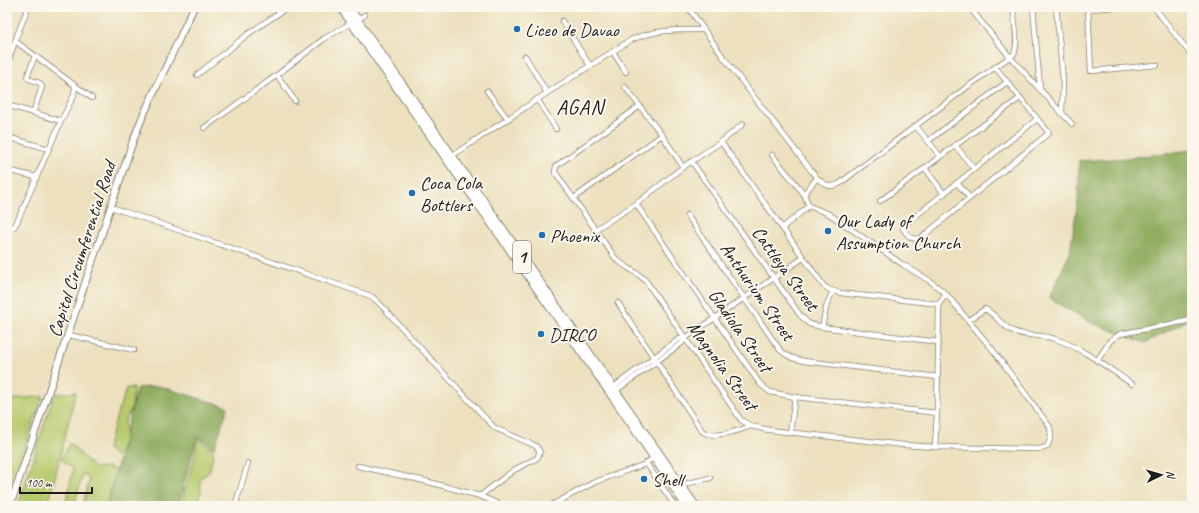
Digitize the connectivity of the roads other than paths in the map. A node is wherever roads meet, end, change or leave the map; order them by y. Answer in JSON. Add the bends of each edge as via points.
{"nodes":[{"id":1,"x":28,"y":7,"type":"edge"},
{"id":2,"x":194,"y":7,"type":"edge"},
{"id":3,"x":288,"y":7,"type":"edge"},
{"id":4,"x":341,"y":7,"type":"edge"},
{"id":5,"x":348,"y":7,"type":"edge"},
{"id":6,"x":688,"y":7,"type":"edge"},
{"id":7,"x":969,"y":7,"type":"edge"},
{"id":8,"x":1013,"y":7,"type":"edge"},
{"id":9,"x":1033,"y":7,"type":"edge"},
{"id":10,"x":1056,"y":7,"type":"edge"},
{"id":11,"x":1119,"y":7,"type":"edge"},
{"id":12,"x":1154,"y":7,"type":"edge"},
{"id":13,"x":1088,"y":8,"type":"edge"},
{"id":14,"x":365,"y":15,"type":"dead end"},
{"id":15,"x":354,"y":20,"type":"junction"},
{"id":16,"x":562,"y":21,"type":"dead end"},
{"id":17,"x":704,"y":30,"type":"junction"},
{"id":18,"x":15,"y":41,"type":"junction"},
{"id":19,"x":613,"y":52,"type":"junction"},
{"id":20,"x":35,"y":56,"type":"junction"},
{"id":21,"x":525,"y":56,"type":"dead end"},
{"id":22,"x":1010,"y":56,"type":"junction"},
{"id":23,"x":1192,"y":56,"type":"edge"},
{"id":24,"x":8,"y":57,"type":"edge"},
{"id":25,"x":7,"y":65,"type":"edge"},
{"id":26,"x":1157,"y":65,"type":"dead end"},
{"id":27,"x":590,"y":66,"type":"junction"},
{"id":28,"x":995,"y":67,"type":"junction"},
{"id":29,"x":626,"y":72,"type":"dead end"},
{"id":30,"x":197,"y":75,"type":"dead end"},
{"id":31,"x":277,"y":75,"type":"junction"},
{"id":32,"x":1007,"y":82,"type":"junction"},
{"id":33,"x":75,"y":87,"type":"junction"},
{"id":34,"x":625,"y":87,"type":"dead end"},
{"id":35,"x":1040,"y":88,"type":"junction"},
{"id":36,"x":487,"y":91,"type":"dead end"},
{"id":37,"x":546,"y":93,"type":"junction"},
{"id":38,"x":92,"y":98,"type":"dead end"},
{"id":39,"x":1020,"y":98,"type":"junction"},
{"id":40,"x":537,"y":99,"type":"junction"},
{"id":41,"x":295,"y":101,"type":"dead end"},
{"id":42,"x":1063,"y":104,"type":"junction"},
{"id":43,"x":7,"y":105,"type":"edge"},
{"id":44,"x":640,"y":106,"type":"junction"},
{"id":45,"x":1056,"y":107,"type":"junction"},
{"id":46,"x":33,"y":113,"type":"junction"},
{"id":47,"x":1062,"y":114,"type":"junction"},
{"id":48,"x":508,"y":119,"type":"junction"},
{"id":49,"x":1038,"y":119,"type":"junction"},
{"id":50,"x":61,"y":121,"type":"junction"},
{"id":51,"x":742,"y":124,"type":"dead end"},
{"id":52,"x":1072,"y":124,"type":"dead end"},
{"id":53,"x":916,"y":126,"type":"junction"},
{"id":54,"x":204,"y":128,"type":"dead end"},
{"id":55,"x":556,"y":129,"type":"dead end"},
{"id":56,"x":662,"y":135,"type":"junction"},
{"id":57,"x":7,"y":138,"type":"edge"},
{"id":58,"x":928,"y":141,"type":"junction"},
{"id":59,"x":721,"y":142,"type":"junction"},
{"id":60,"x":955,"y":146,"type":"junction"},
{"id":61,"x":49,"y":149,"type":"junction"},
{"id":62,"x":772,"y":155,"type":"dead end"},
{"id":63,"x":940,"y":156,"type":"junction"},
{"id":64,"x":450,"y":158,"type":"junction"},
{"id":65,"x":692,"y":162,"type":"junction"},
{"id":66,"x":683,"y":167,"type":"junction"},
{"id":67,"x":925,"y":168,"type":"junction"},
{"id":68,"x":974,"y":169,"type":"junction"},
{"id":69,"x":7,"y":170,"type":"edge"},
{"id":70,"x":36,"y":177,"type":"junction"},
{"id":71,"x":817,"y":178,"type":"junction"},
{"id":72,"x":957,"y":182,"type":"junction"},
{"id":73,"x":804,"y":194,"type":"junction"},
{"id":74,"x":944,"y":194,"type":"junction"},
{"id":75,"x":574,"y":198,"type":"junction"},
{"id":76,"x":970,"y":198,"type":"junction"},
{"id":77,"x":880,"y":201,"type":"dead end"},
{"id":78,"x":636,"y":204,"type":"junction"},
{"id":79,"x":809,"y":206,"type":"junction"},
{"id":80,"x":111,"y":207,"type":"junction"},
{"id":81,"x":687,"y":215,"type":"dead end"},
{"id":82,"x":7,"y":225,"type":"edge"},
{"id":83,"x":782,"y":228,"type":"junction"},
{"id":84,"x":596,"y":229,"type":"junction"},
{"id":85,"x":803,"y":258,"type":"junction"},
{"id":86,"x":773,"y":277,"type":"junction"},
{"id":87,"x":833,"y":291,"type":"junction"},
{"id":88,"x":946,"y":294,"type":"junction"},
{"id":89,"x":744,"y":298,"type":"junction"},
{"id":90,"x":618,"y":304,"type":"dead end"},
{"id":91,"x":939,"y":304,"type":"junction"},
{"id":92,"x":714,"y":318,"type":"junction"},
{"id":93,"x":969,"y":320,"type":"junction"},
{"id":94,"x":1192,"y":320,"type":"edge"},
{"id":95,"x":822,"y":327,"type":"junction"},
{"id":96,"x":69,"y":335,"type":"junction"},
{"id":97,"x":684,"y":339,"type":"junction"},
{"id":98,"x":938,"y":342,"type":"junction"},
{"id":99,"x":134,"y":350,"type":"dead end"},
{"id":100,"x":656,"y":359,"type":"junction"},
{"id":101,"x":1097,"y":360,"type":"junction"},
{"id":102,"x":938,"y":377,"type":"junction"},
{"id":103,"x":1132,"y":384,"type":"dead end"},
{"id":104,"x":612,"y":390,"type":"junction"},
{"id":105,"x":795,"y":397,"type":"junction"},
{"id":106,"x":937,"y":413,"type":"junction"},
{"id":107,"x":751,"y":426,"type":"junction"},
{"id":108,"x":790,"y":432,"type":"junction"},
{"id":109,"x":935,"y":447,"type":"junction"},
{"id":110,"x":657,"y":456,"type":"junction"},
{"id":111,"x":248,"y":463,"type":"dead end"},
{"id":112,"x":646,"y":463,"type":"junction"},
{"id":113,"x":358,"y":466,"type":"dead end"},
{"id":114,"x":710,"y":478,"type":"dead end"},
{"id":115,"x":681,"y":485,"type":"junction"},
{"id":116,"x":480,"y":496,"type":"junction"},
{"id":117,"x":685,"y":505,"type":"edge"},
{"id":118,"x":10,"y":506,"type":"edge"},
{"id":119,"x":236,"y":506,"type":"edge"},
{"id":120,"x":503,"y":506,"type":"edge"},
{"id":121,"x":550,"y":506,"type":"edge"},
{"id":122,"x":675,"y":506,"type":"edge"},
{"id":123,"x":695,"y":506,"type":"edge"}],
"edges":[{"from":1,"to":18,"type":"street"},
{"from":2,"to":80,"type":"main road","name":"Capitol Circumferential Road","via":[[138,127]]},
{"from":3,"to":30,"type":"street","via":[[248,34]]},
{"from":4,"to":15,"type":"highway","number":"1"},
{"from":5,"to":15,"type":"highway","number":"1"},
{"from":6,"to":17,"type":"street"},
{"from":7,"to":22,"type":"street"},
{"from":8,"to":22,"type":"street","via":[[1016,49]]},
{"from":9,"to":35,"type":"street"},
{"from":10,"to":42,"type":"street"},
{"from":11,"to":13,"type":"street"},
{"from":12,"to":23,"type":"street"},
{"from":13,"to":26,"type":"street","via":[[1091,71]]},
{"from":14,"to":15,"type":"street"},
{"from":15,"to":31,"type":"street"},
{"from":15,"to":64,"type":"highway","number":"1"},
{"from":16,"to":27,"type":"street"},
{"from":17,"to":19,"type":"street","via":[[645,34],[630,40]]},
{"from":17,"to":71,"type":"street"},
{"from":18,"to":20,"type":"street"},
{"from":18,"to":24,"type":"street"},
{"from":19,"to":27,"type":"street"},
{"from":19,"to":29,"type":"street"},
{"from":20,"to":33,"type":"street"},
{"from":20,"to":46,"type":"street","via":[[27,77],[40,83],[42,87]]},
{"from":21,"to":37,"type":"street"},
{"from":22,"to":28,"type":"street"},
{"from":22,"to":35,"type":"street"},
{"from":24,"to":25,"type":"street"},
{"from":27,"to":37,"type":"street"},
{"from":28,"to":32,"type":"street"},
{"from":28,"to":53,"type":"street"},
{"from":31,"to":41,"type":"street"},
{"from":31,"to":54,"type":"street"},
{"from":32,"to":39,"type":"street"},
{"from":32,"to":58,"type":"street"},
{"from":33,"to":38,"type":"street"},
{"from":33,"to":50,"type":"street","via":[[74,95]]},
{"from":34,"to":44,"type":"street"},
{"from":35,"to":45,"type":"street"},
{"from":36,"to":48,"type":"street"},
{"from":37,"to":40,"type":"street"},
{"from":39,"to":49,"type":"street"},
{"from":39,"to":60,"type":"street"},
{"from":40,"to":48,"type":"street"},
{"from":40,"to":55,"type":"street"},
{"from":42,"to":45,"type":"street"},
{"from":42,"to":47,"type":"street"},
{"from":43,"to":46,"type":"street"},
{"from":44,"to":56,"type":"street"},
{"from":44,"to":75,"type":"street","name":"Magnolia Street","via":[[556,166],[555,172]]},
{"from":45,"to":47,"type":"street"},
{"from":46,"to":50,"type":"street"},
{"from":47,"to":52,"type":"street"},
{"from":48,"to":64,"type":"street"},
{"from":49,"to":68,"type":"street"},
{"from":49,"to":76,"type":"street","via":[[1049,133]]},
{"from":50,"to":61,"type":"street"},
{"from":51,"to":59,"type":"street"},
{"from":53,"to":58,"type":"street"},
{"from":53,"to":71,"type":"street","via":[[836,186],[827,186]]},
{"from":56,"to":66,"type":"street"},
{"from":56,"to":75,"type":"street"},
{"from":57,"to":61,"type":"street"},
{"from":58,"to":63,"type":"street"},
{"from":59,"to":65,"type":"street"},
{"from":59,"to":83,"type":"street"},
{"from":60,"to":63,"type":"street"},
{"from":60,"to":68,"type":"street"},
{"from":61,"to":70,"type":"street"},
{"from":62,"to":73,"type":"street"},
{"from":63,"to":67,"type":"street"},
{"from":64,"to":104,"type":"highway","number":"1"},
{"from":65,"to":66,"type":"street"},
{"from":65,"to":86,"type":"street","name":"Cattleya Street"},
{"from":66,"to":78,"type":"street"},
{"from":67,"to":74,"type":"street"},
{"from":67,"to":77,"type":"street"},
{"from":68,"to":72,"type":"street"},
{"from":69,"to":70,"type":"street"},
{"from":70,"to":82,"type":"street","via":[[17,222],[11,227]]},
{"from":71,"to":73,"type":"street"},
{"from":72,"to":74,"type":"street"},
{"from":72,"to":76,"type":"street"},
{"from":73,"to":79,"type":"street"},
{"from":74,"to":76,"type":"street","via":[[905,225],[904,231],[918,240]]},
{"from":75,"to":84,"type":"street","name":"Magnolia Street"},
{"from":78,"to":84,"type":"street"},
{"from":78,"to":92,"type":"street","name":"Gladiola Street"},
{"from":79,"to":83,"type":"street"},
{"from":79,"to":88,"type":"street","via":[[829,214]]},
{"from":80,"to":96,"type":"main road","name":"Capitol Circumferential Road"},
{"from":80,"to":116,"type":"street","via":[[371,296],[495,428],[540,450],[537,458],[514,470]]},
{"from":81,"to":89,"type":"street","name":"Anthurium Street"},
{"from":83,"to":85,"type":"street"},
{"from":84,"to":97,"type":"street","name":"Magnolia Street","via":[[616,259],[646,281]]},
{"from":85,"to":86,"type":"street"},
{"from":85,"to":87,"type":"street","via":[[823,285]]},
{"from":86,"to":89,"type":"street"},
{"from":86,"to":95,"type":"street","name":"Cattleya Street","via":[[804,320]]},
{"from":87,"to":91,"type":"street"},
{"from":87,"to":95,"type":"street"},
{"from":88,"to":91,"type":"street"},
{"from":88,"to":93,"type":"street"},
{"from":89,"to":92,"type":"street"},
{"from":89,"to":102,"type":"street","name":"Anthurium Street","via":[[780,350],[790,357],[804,361]]},
{"from":90,"to":100,"type":"street"},
{"from":91,"to":98,"type":"street"},
{"from":92,"to":97,"type":"street"},
{"from":92,"to":105,"type":"street","name":"Gladiola Street","via":[[760,384],[770,392]]},
{"from":93,"to":101,"type":"street","via":[[985,308],[1004,326],[1015,332],[1055,339]]},
{"from":93,"to":109,"type":"street","name":"Magnolia Street","via":[[1050,427],[1051,438],[1047,447],[1043,448]]},
{"from":94,"to":101,"type":"street","via":[[1120,334],[1110,341]]},
{"from":95,"to":98,"type":"street","name":"Cattleya Street"},
{"from":96,"to":99,"type":"street"},
{"from":96,"to":118,"type":"main road","name":"Capitol Circumferential Road"},
{"from":97,"to":100,"type":"street","via":[[682,343]]},
{"from":97,"to":107,"type":"street","name":"Magnolia Street","via":[[741,420]]},
{"from":98,"to":102,"type":"street"},
{"from":100,"to":104,"type":"street"},
{"from":100,"to":107,"type":"street","via":[[705,434],[716,435]]},
{"from":101,"to":103,"type":"street"},
{"from":102,"to":106,"type":"street"},
{"from":104,"to":110,"type":"highway","number":"1"},
{"from":105,"to":106,"type":"street","name":"Gladiola Street"},
{"from":105,"to":108,"type":"street"},
{"from":106,"to":109,"type":"street"},
{"from":107,"to":108,"type":"street","name":"Magnolia Street"},
{"from":108,"to":109,"type":"street","name":"Magnolia Street"},
{"from":110,"to":112,"type":"street"},
{"from":110,"to":115,"type":"highway","number":"1"},
{"from":110,"to":117,"type":"highway","number":"1"},
{"from":111,"to":119,"type":"street"},
{"from":112,"to":121,"type":"street","via":[[595,482]]},
{"from":112,"to":122,"type":"street"},
{"from":113,"to":116,"type":"street"},
{"from":114,"to":115,"type":"street"},
{"from":115,"to":123,"type":"highway","number":"1"},
{"from":116,"to":120,"type":"street"}]}
